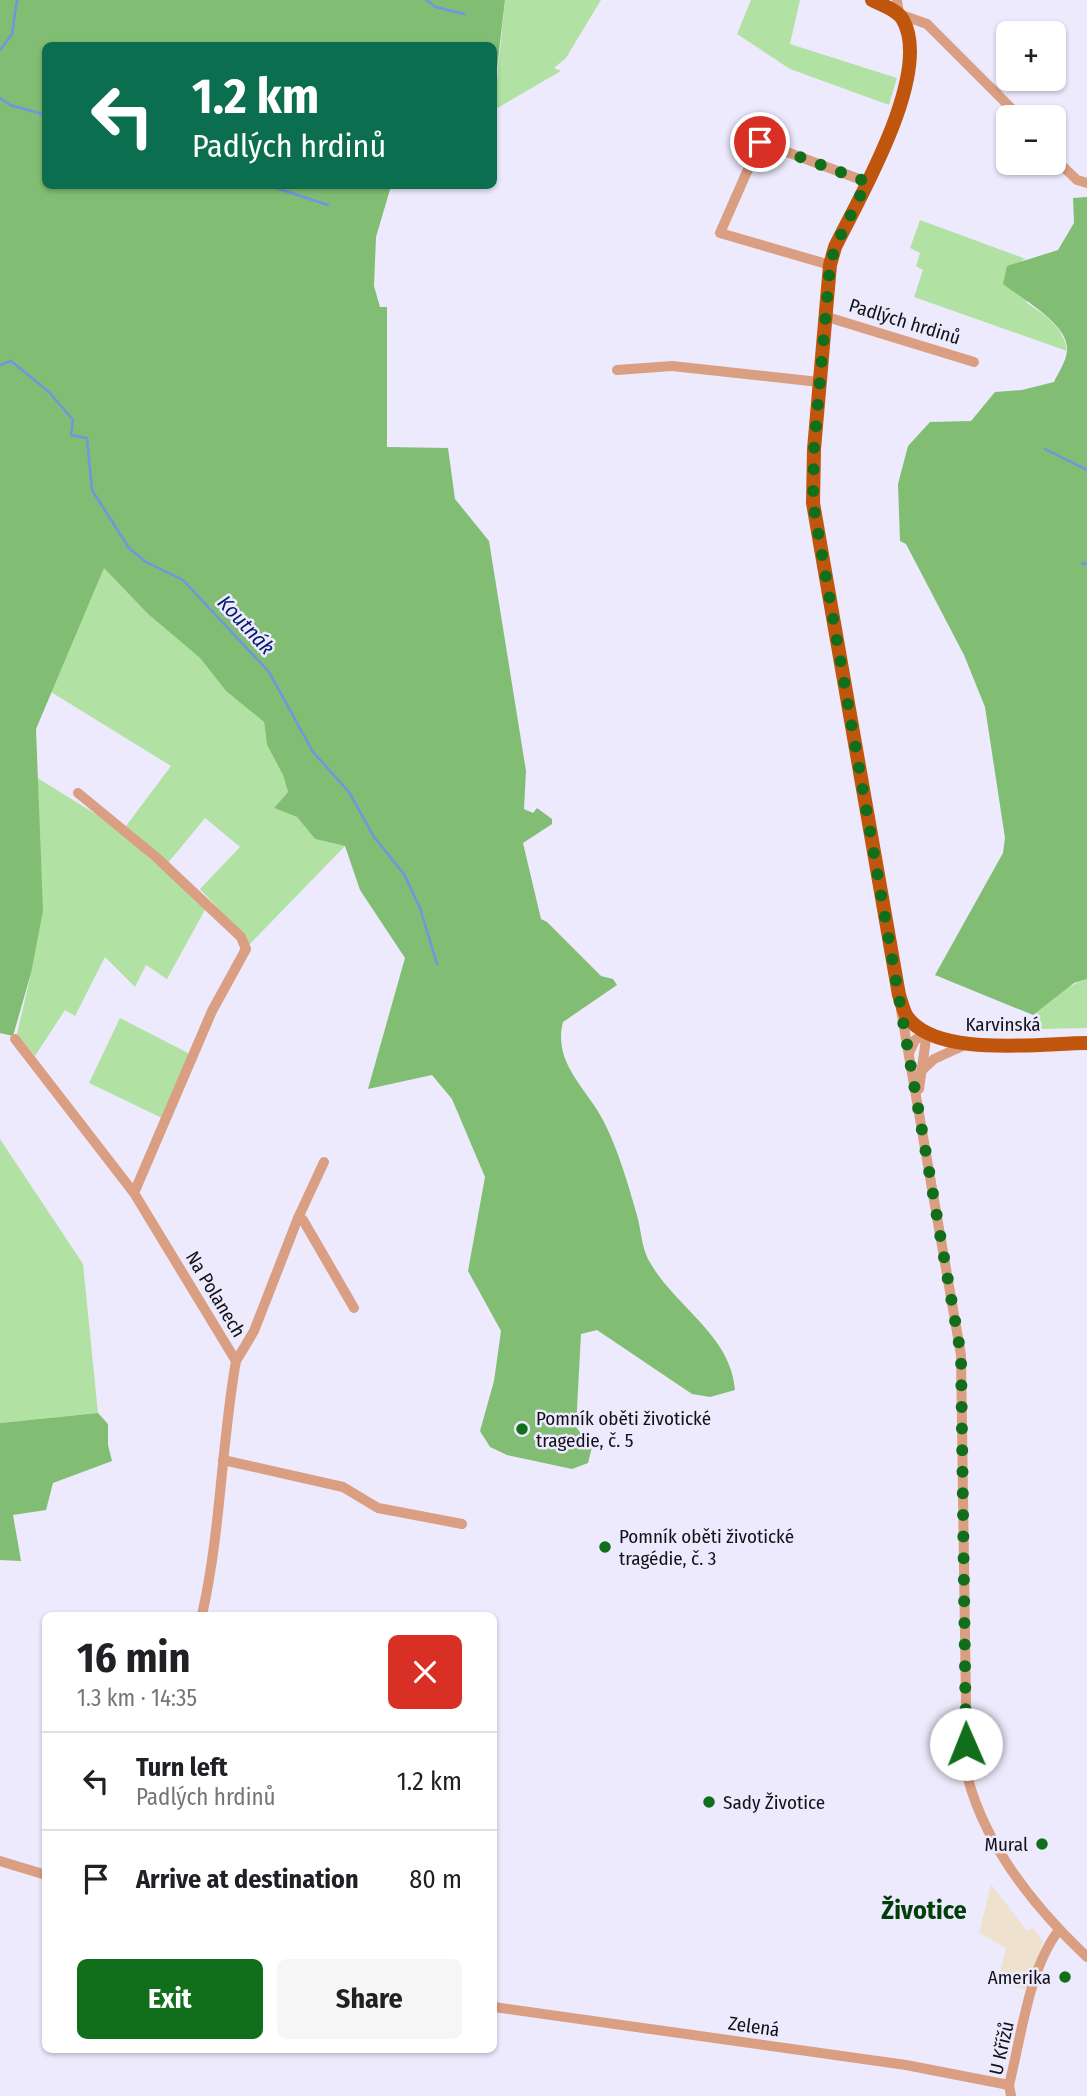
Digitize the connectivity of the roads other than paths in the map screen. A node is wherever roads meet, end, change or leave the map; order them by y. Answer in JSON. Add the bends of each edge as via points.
{"nodes":[{"id":1,"x":880,"y":1,"type":"edge"},
{"id":2,"x":898,"y":7,"type":"edge"},
{"id":3,"x":1008,"y":105,"type":"edge"},
{"id":4,"x":1066,"y":169,"type":"edge"},
{"id":5,"x":867,"y":182,"type":"junction"},
{"id":6,"x":1087,"y":183,"type":"edge"},
{"id":7,"x":830,"y":265,"type":"junction"},
{"id":8,"x":824,"y":316,"type":"junction"},
{"id":9,"x":974,"y":362,"type":"dead end"},
{"id":10,"x":617,"y":370,"type":"dead end"},
{"id":11,"x":819,"y":382,"type":"junction"},
{"id":12,"x":78,"y":793,"type":"dead end"},
{"id":13,"x":899,"y":995,"type":"junction"},
{"id":14,"x":926,"y":1032,"type":"junction"},
{"id":15,"x":15,"y":1039,"type":"dead end"},
{"id":16,"x":1087,"y":1043,"type":"edge"},
{"id":17,"x":967,"y":1044,"type":"junction"},
{"id":18,"x":909,"y":1055,"type":"junction"},
{"id":19,"x":922,"y":1070,"type":"junction"},
{"id":20,"x":917,"y":1098,"type":"junction"},
{"id":21,"x":324,"y":1163,"type":"dead end"},
{"id":22,"x":134,"y":1193,"type":"junction"},
{"id":23,"x":298,"y":1218,"type":"junction"},
{"id":24,"x":354,"y":1308,"type":"dead end"},
{"id":25,"x":236,"y":1361,"type":"junction"},
{"id":26,"x":223,"y":1460,"type":"junction"},
{"id":27,"x":462,"y":1524,"type":"dead end"},
{"id":28,"x":203,"y":1612,"type":"edge"},
{"id":29,"x":0,"y":1861,"type":"edge"},
{"id":30,"x":42,"y":1874,"type":"edge"},
{"id":31,"x":1059,"y":1930,"type":"junction"},
{"id":32,"x":1087,"y":1957,"type":"edge"},
{"id":33,"x":497,"y":2007,"type":"edge"},
{"id":34,"x":1010,"y":2090,"type":"edge"}],
"edges":[{"from":1,"to":2,"type":"main road"},
{"from":2,"to":3,"type":"street","via":[[927,24]]},
{"from":2,"to":5,"type":"main road","name":"Padlých hrdinů","via":[[907,32],[905,88],[892,132]]},
{"from":4,"to":6,"type":"street"},
{"from":5,"to":7,"type":"main road","name":"Padlých hrdinů"},
{"from":5,"to":7,"type":"street","via":[[760,142],[720,233]]},
{"from":7,"to":8,"type":"main road","name":"Padlých hrdinů"},
{"from":8,"to":9,"type":"street","name":"Padlých hrdinů"},
{"from":8,"to":11,"type":"main road","name":"Padlých hrdinů"},
{"from":10,"to":11,"type":"street","via":[[672,366]]},
{"from":11,"to":13,"type":"main road","name":"Padlých hrdinů","via":[[813,503]]},
{"from":12,"to":22,"type":"street","via":[[156,857],[241,937],[246,949],[212,1011]]},
{"from":13,"to":14,"type":"main road","via":[[907,1016]]},
{"from":13,"to":18,"type":"street","name":"Padlých hrdinů"},
{"from":14,"to":17,"type":"main road","name":"Karvinská"},
{"from":14,"to":18,"type":"street","via":[[915,1040]]},
{"from":14,"to":19,"type":"street","name":"Padlých hrdinů"},
{"from":15,"to":22,"type":"street","name":"Na Polanech"},
{"from":16,"to":17,"type":"main road","name":"Karvinská"},
{"from":17,"to":19,"type":"street","via":[[934,1059]]},
{"from":18,"to":20,"type":"street","name":"Padlých hrdinů"},
{"from":19,"to":20,"type":"street","name":"Padlých hrdinů"},
{"from":20,"to":31,"type":"street","name":"Padlých hrdinů","via":[[961,1355],[967,1775],[994,1842]]},
{"from":21,"to":23,"type":"street"},
{"from":22,"to":25,"type":"street","name":"Na Polanech"},
{"from":23,"to":24,"type":"street"},
{"from":23,"to":25,"type":"street","via":[[254,1331]]},
{"from":25,"to":26,"type":"street","name":"Na Polanech"},
{"from":26,"to":27,"type":"street","via":[[343,1487],[378,1508]]},
{"from":26,"to":28,"type":"street","name":"Na Polanech","via":[[217,1537]]},
{"from":29,"to":30,"type":"street"},
{"from":31,"to":32,"type":"street","name":"Padlých hrdinů"},
{"from":31,"to":34,"type":"street","name":"U Křížů","via":[[1044,1953]]},
{"from":33,"to":34,"type":"street","name":"Zelená","via":[[906,2065]]}]}
